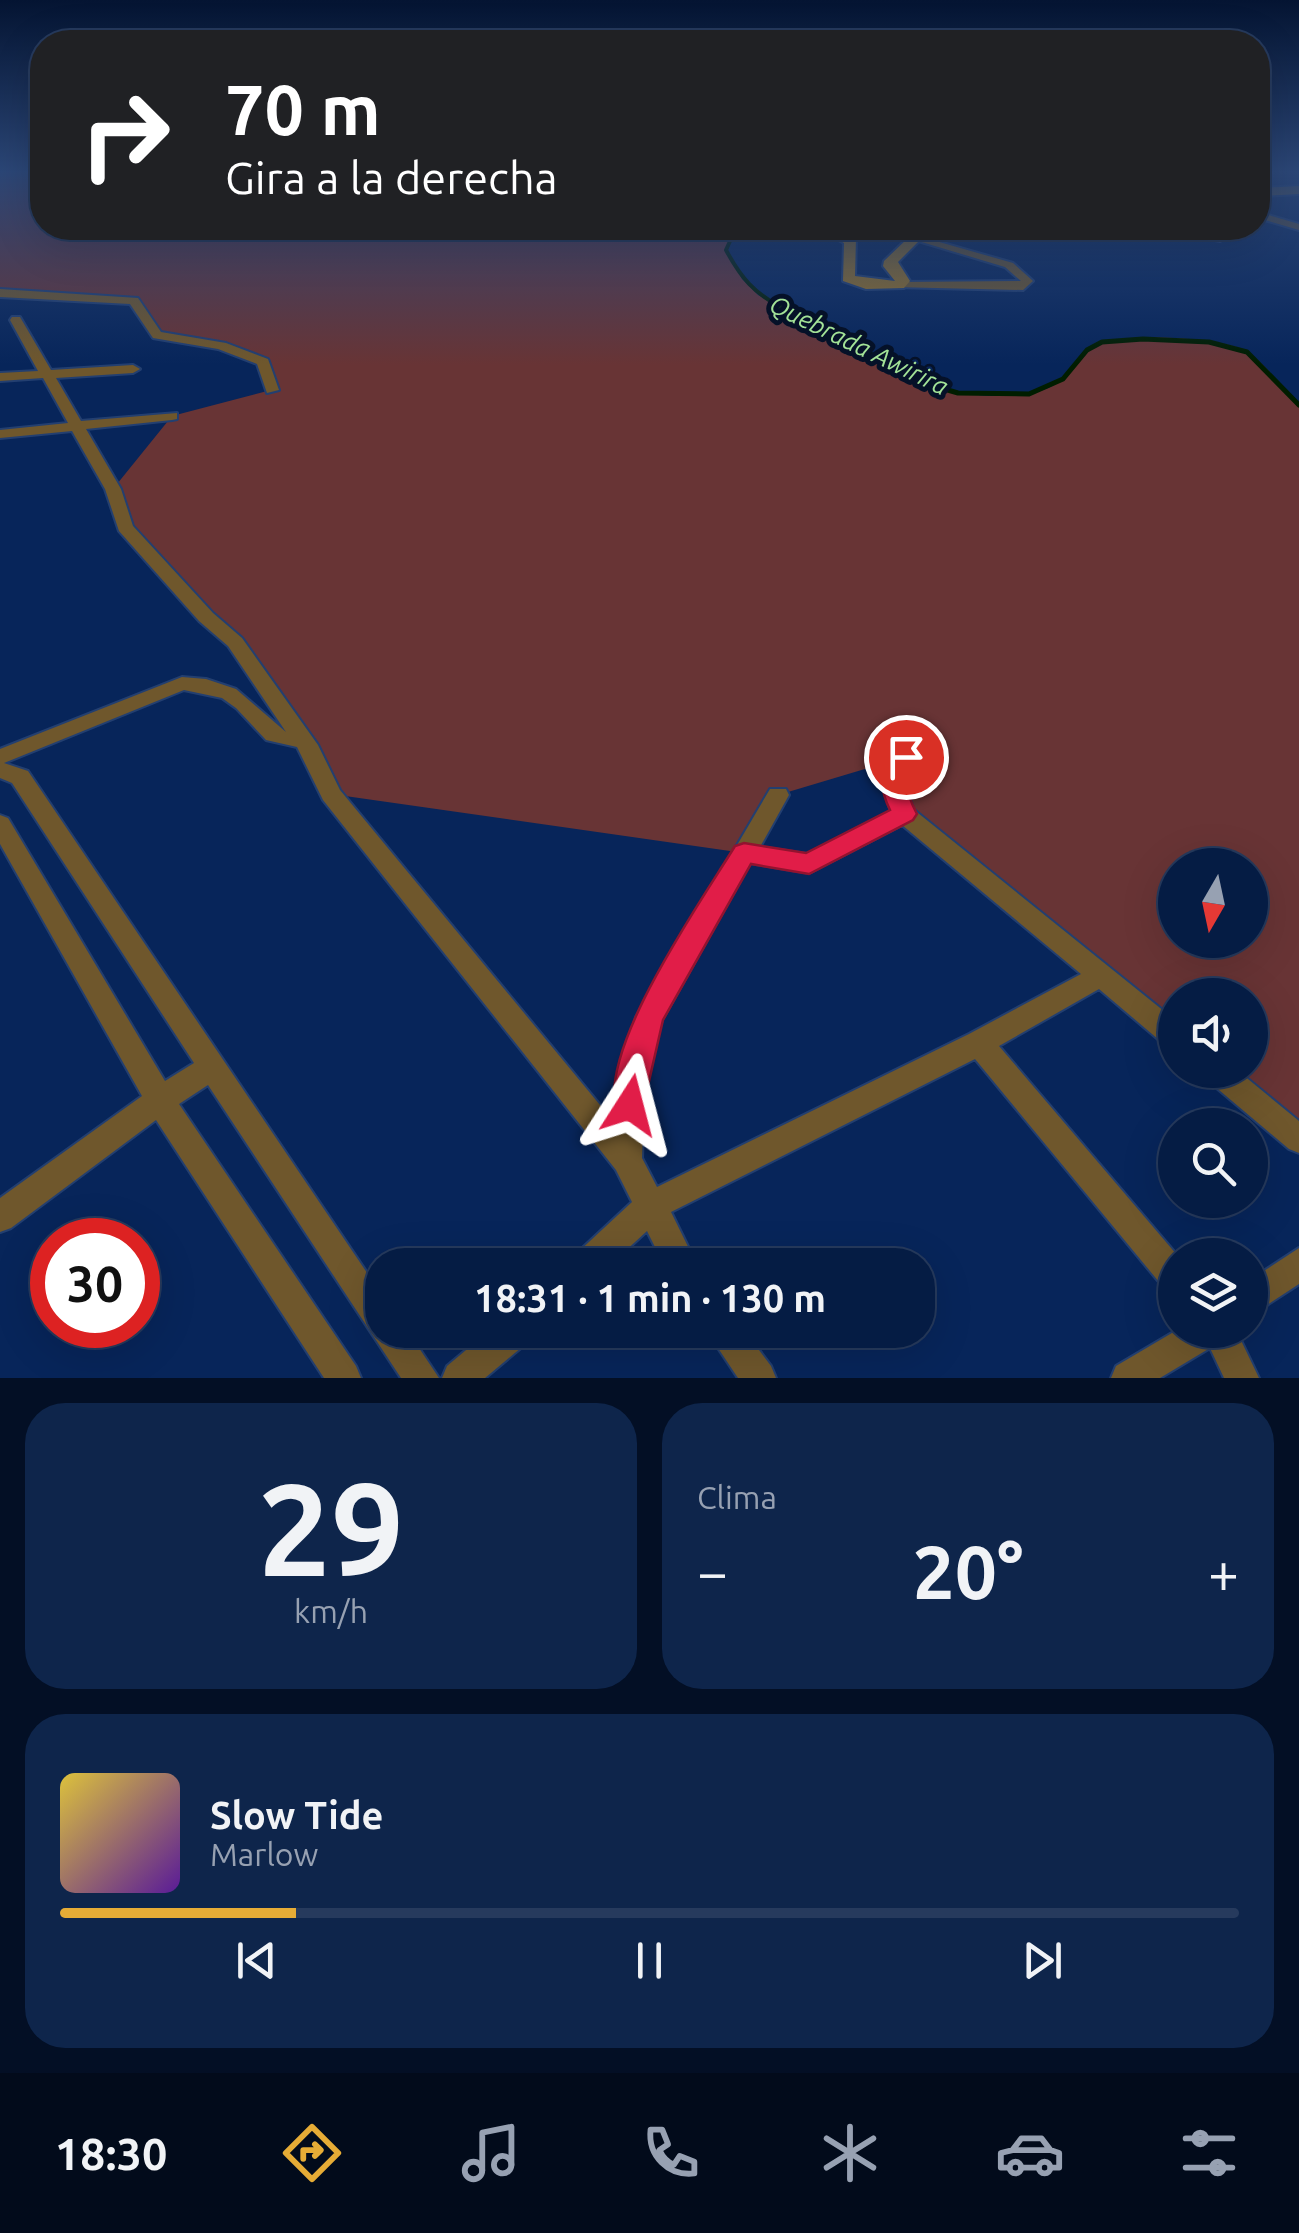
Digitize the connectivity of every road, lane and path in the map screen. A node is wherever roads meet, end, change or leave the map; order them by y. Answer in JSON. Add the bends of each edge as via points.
{"nodes":[{"id":1,"x":849,"y":240,"type":"edge"},
{"id":2,"x":908,"y":240,"type":"edge"},
{"id":3,"x":935,"y":240,"type":"edge"},
{"id":4,"x":899,"y":285,"type":"junction"},
{"id":5,"x":0,"y":293,"type":"edge"},
{"id":6,"x":16,"y":320,"type":"dead end"},
{"id":7,"x":133,"y":369,"type":"dead end"},
{"id":8,"x":47,"y":374,"type":"junction"},
{"id":9,"x":0,"y":377,"type":"edge"},
{"id":10,"x":272,"y":390,"type":"dead end"},
{"id":11,"x":172,"y":416,"type":"dead end"},
{"id":12,"x":76,"y":425,"type":"junction"},
{"id":13,"x":0,"y":434,"type":"edge"},
{"id":14,"x":303,"y":740,"type":"junction"},
{"id":15,"x":0,"y":757,"type":"edge"},
{"id":16,"x":906,"y":757,"type":"dead end"},
{"id":17,"x":0,"y":770,"type":"edge"},
{"id":18,"x":778,"y":795,"type":"dead end"},
{"id":19,"x":904,"y":814,"type":"junction"},
{"id":20,"x":0,"y":824,"type":"edge"},
{"id":21,"x":744,"y":853,"type":"junction"},
{"id":22,"x":1102,"y":975,"type":"junction"},
{"id":23,"x":1158,"y":1022,"type":"edge"},
{"id":24,"x":979,"y":1043,"type":"junction"},
{"id":25,"x":212,"y":1067,"type":"junction"},
{"id":26,"x":1237,"y":1088,"type":"edge"},
{"id":27,"x":160,"y":1100,"type":"junction"},
{"id":28,"x":1299,"y":1140,"type":"edge"},
{"id":29,"x":627,"y":1160,"type":"junction"},
{"id":30,"x":651,"y":1206,"type":"junction"},
{"id":31,"x":0,"y":1217,"type":"edge"},
{"id":32,"x":605,"y":1248,"type":"edge"},
{"id":33,"x":673,"y":1248,"type":"edge"},
{"id":34,"x":1158,"y":1257,"type":"edge"},
{"id":35,"x":1299,"y":1264,"type":"edge"},
{"id":36,"x":1268,"y":1287,"type":"edge"},
{"id":37,"x":365,"y":1297,"type":"edge"},
{"id":38,"x":400,"y":1348,"type":"edge"},
{"id":39,"x":495,"y":1348,"type":"edge"},
{"id":40,"x":736,"y":1348,"type":"edge"},
{"id":41,"x":1178,"y":1348,"type":"edge"},
{"id":42,"x":1227,"y":1348,"type":"edge"},
{"id":43,"x":344,"y":1378,"type":"edge"},
{"id":44,"x":422,"y":1378,"type":"edge"},
{"id":45,"x":459,"y":1378,"type":"edge"},
{"id":46,"x":759,"y":1378,"type":"edge"},
{"id":47,"x":1128,"y":1378,"type":"edge"},
{"id":48,"x":1242,"y":1378,"type":"edge"}],
"edges":[{"from":1,"to":4,"type":"street","via":[[848,278]]},
{"from":2,"to":4,"type":"street","via":[[891,261],[903,280]]},
{"from":3,"to":4,"type":"street","via":[[1009,265],[1026,281],[999,288]]},
{"from":5,"to":10,"type":"street","via":[[134,301],[157,335],[221,346],[263,362]]},
{"from":6,"to":8,"type":"street"},
{"from":7,"to":8,"type":"street"},
{"from":8,"to":9,"type":"street"},
{"from":8,"to":12,"type":"street"},
{"from":11,"to":12,"type":"street"},
{"from":12,"to":13,"type":"street"},
{"from":12,"to":14,"type":"street","via":[[113,489],[125,527],[235,642]]},
{"from":14,"to":15,"type":"street","via":[[268,733],[243,703],[210,684],[182,684]]},
{"from":14,"to":29,"type":"street","via":[[331,794]]},
{"from":16,"to":19,"type":"street","via":[[892,790]]},
{"from":17,"to":25,"type":"street","via":[[20,777]]},
{"from":18,"to":21,"type":"street"},
{"from":19,"to":21,"type":"street","via":[[809,864]]},
{"from":19,"to":22,"type":"street"},
{"from":20,"to":27,"type":"street"},
{"from":21,"to":29,"type":"street","via":[[649,1017],[631,1078]]},
{"from":22,"to":23,"type":"street"},
{"from":22,"to":24,"type":"street"},
{"from":24,"to":30,"type":"street"},
{"from":24,"to":34,"type":"street"},
{"from":25,"to":27,"type":"street"},
{"from":25,"to":37,"type":"street"},
{"from":26,"to":28,"type":"street"},
{"from":27,"to":31,"type":"street"},
{"from":27,"to":43,"type":"street"},
{"from":29,"to":30,"type":"street"},
{"from":30,"to":32,"type":"street"},
{"from":30,"to":33,"type":"street"},
{"from":35,"to":36,"type":"street"},
{"from":38,"to":44,"type":"street"},
{"from":39,"to":45,"type":"street"},
{"from":40,"to":46,"type":"street"},
{"from":41,"to":47,"type":"street"},
{"from":42,"to":48,"type":"street"}]}
